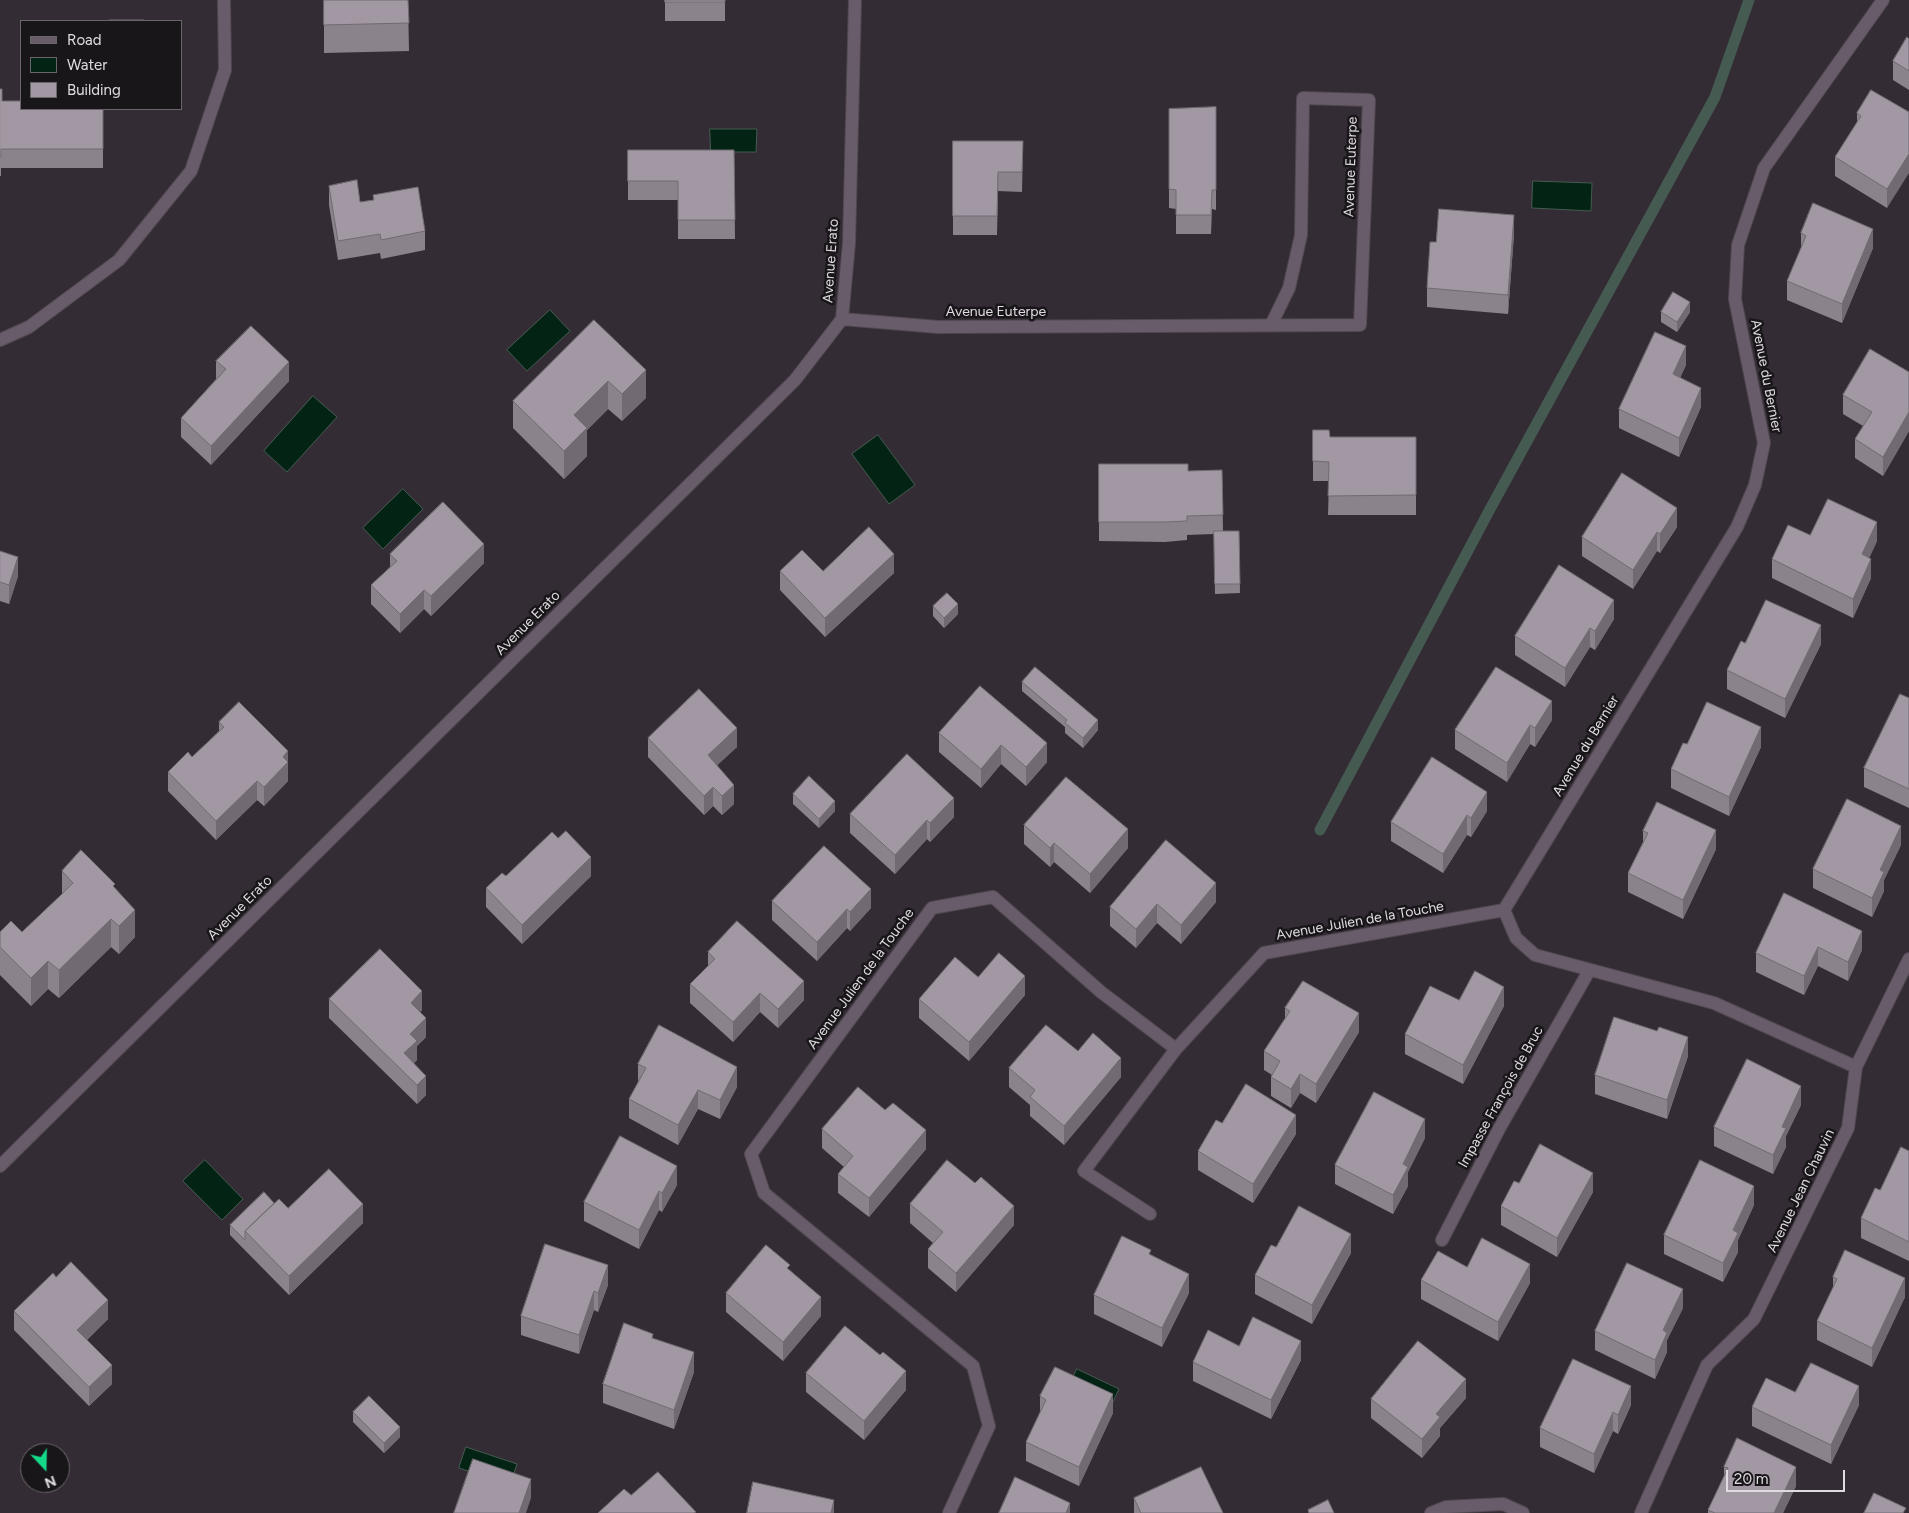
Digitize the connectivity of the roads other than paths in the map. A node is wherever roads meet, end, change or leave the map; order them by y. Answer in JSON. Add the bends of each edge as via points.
{"nodes":[{"id":1,"x":224,"y":0,"type":"edge"},
{"id":2,"x":855,"y":0,"type":"edge"},
{"id":3,"x":1883,"y":0,"type":"edge"},
{"id":4,"x":842,"y":319,"type":"junction"},
{"id":5,"x":1271,"y":325,"type":"junction"},
{"id":6,"x":0,"y":340,"type":"edge"},
{"id":7,"x":1504,"y":910,"type":"junction"},
{"id":8,"x":1909,"y":960,"type":"edge"},
{"id":9,"x":1589,"y":971,"type":"junction"},
{"id":10,"x":1176,"y":1049,"type":"junction"},
{"id":11,"x":1856,"y":1068,"type":"junction"},
{"id":12,"x":0,"y":1166,"type":"edge"},
{"id":13,"x":1150,"y":1214,"type":"dead end"},
{"id":14,"x":1442,"y":1240,"type":"dead end"},
{"id":15,"x":949,"y":1513,"type":"edge"},
{"id":16,"x":1432,"y":1513,"type":"edge"},
{"id":17,"x":1523,"y":1513,"type":"edge"},
{"id":18,"x":1641,"y":1513,"type":"edge"}],
"edges":[{"from":1,"to":6,"type":"street","via":[[224,70],[191,171],[119,260],[29,327]]},
{"from":2,"to":4,"type":"street","name":"Avenue Erato","via":[[849,243]]},
{"from":3,"to":7,"type":"street","name":"Avenue du Bernier","via":[[1764,168],[1738,245],[1735,299],[1764,443],[1755,485],[1737,527]]},
{"from":4,"to":5,"type":"street","name":"Avenue Euterpe","via":[[938,327]]},
{"from":4,"to":12,"type":"street","name":"Avenue Erato","via":[[796,380]]},
{"from":5,"to":5,"type":"street","name":"Avenue Euterpe","via":[[1289,288],[1301,235],[1303,98],[1369,100],[1360,325]]},
{"from":7,"to":9,"type":"street","via":[[1516,938],[1535,955]]},
{"from":7,"to":10,"type":"street","name":"Avenue Julien de la Touche","via":[[1264,953]]},
{"from":8,"to":11,"type":"street","name":"Avenue Jean Chauvin"},
{"from":9,"to":11,"type":"street","via":[[1714,1003]]},
{"from":9,"to":14,"type":"street","name":"Impasse François de Bruc","via":[[1499,1129]]},
{"from":10,"to":13,"type":"street","via":[[1084,1171]]},
{"from":10,"to":15,"type":"street","name":"Avenue Julien de la Touche","via":[[1101,992],[993,897],[932,908],[751,1154],[764,1193],[972,1366],[989,1426]]},
{"from":11,"to":18,"type":"street","name":"Avenue Jean Chauvin","via":[[1848,1128],[1754,1319],[1707,1365]]},
{"from":16,"to":17,"type":"street","via":[[1446,1507],[1503,1504]]}]}
